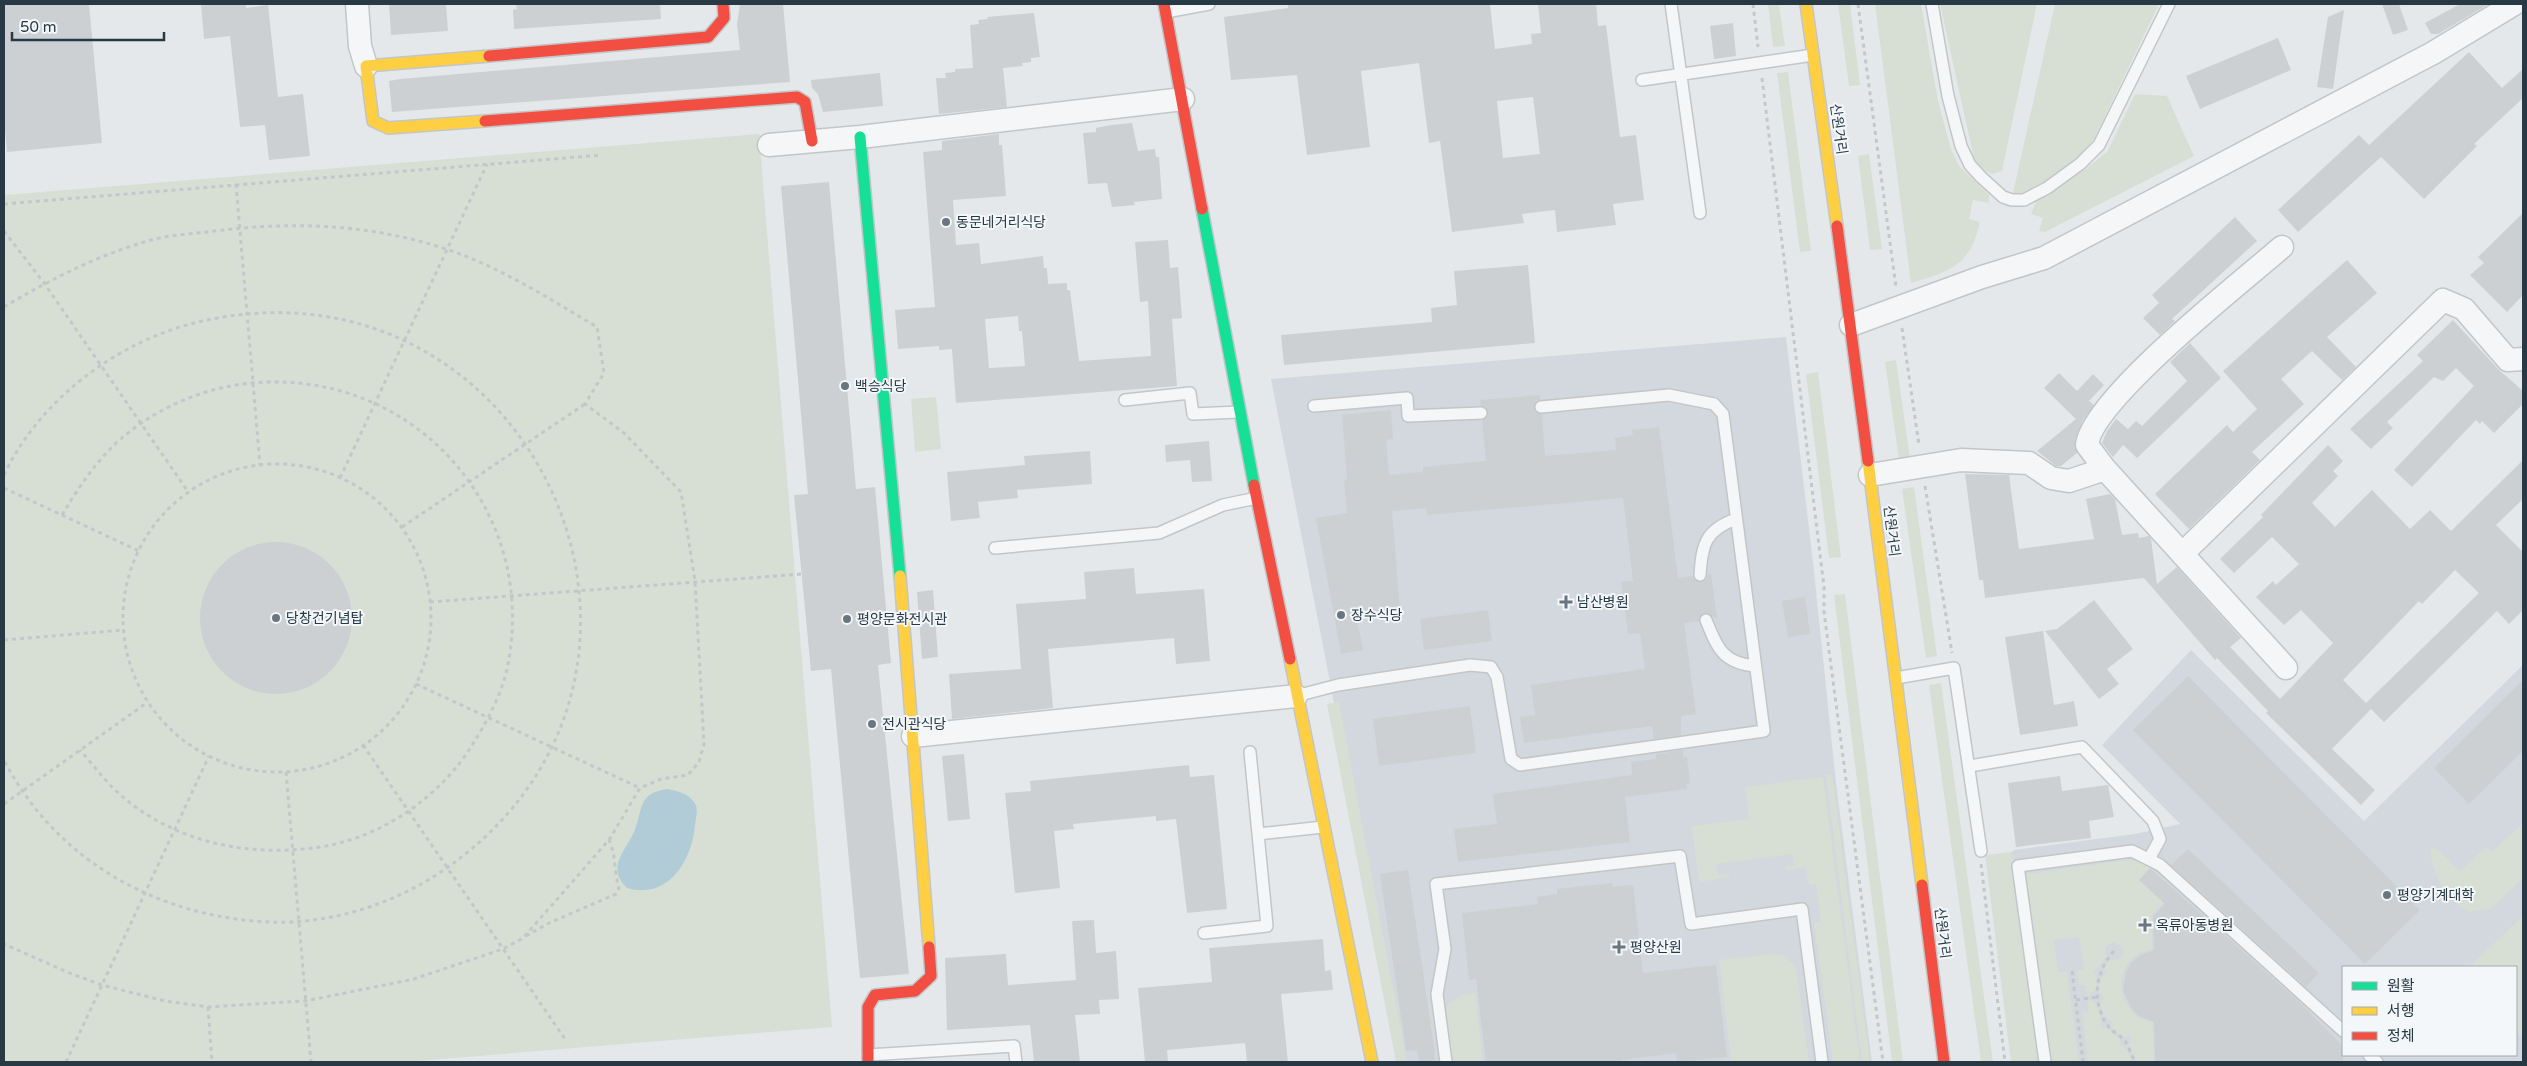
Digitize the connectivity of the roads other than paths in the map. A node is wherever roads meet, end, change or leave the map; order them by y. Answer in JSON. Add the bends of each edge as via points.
{"nodes":[{"id":1,"x":357,"y":4,"type":"edge"},
{"id":2,"x":723,"y":4,"type":"edge"},
{"id":3,"x":1209,"y":4,"type":"edge"},
{"id":4,"x":1670,"y":4,"type":"edge"},
{"id":5,"x":1806,"y":4,"type":"edge"},
{"id":6,"x":1932,"y":4,"type":"edge"},
{"id":7,"x":2169,"y":4,"type":"edge"},
{"id":8,"x":2515,"y":4,"type":"edge"},
{"id":9,"x":1165,"y":8,"type":"edge"},
{"id":10,"x":2523,"y":12,"type":"edge"},
{"id":11,"x":1813,"y":55,"type":"junction"},
{"id":12,"x":366,"y":66,"type":"junction"},
{"id":13,"x":1680,"y":74,"type":"junction"},
{"id":14,"x":1642,"y":80,"type":"dead end"},
{"id":15,"x":1184,"y":99,"type":"junction"},
{"id":16,"x":860,"y":137,"type":"junction"},
{"id":17,"x":812,"y":141,"type":"junction"},
{"id":18,"x":769,"y":145,"type":"dead end"},
{"id":19,"x":1700,"y":213,"type":"dead end"},
{"id":20,"x":2282,"y":247,"type":"dead end"},
{"id":21,"x":1851,"y":325,"type":"junction"},
{"id":22,"x":2523,"y":359,"type":"edge"},
{"id":23,"x":1125,"y":400,"type":"dead end"},
{"id":24,"x":1314,"y":406,"type":"dead end"},
{"id":25,"x":1541,"y":407,"type":"dead end"},
{"id":26,"x":1239,"y":412,"type":"junction"},
{"id":27,"x":1481,"y":413,"type":"dead end"},
{"id":28,"x":2104,"y":469,"type":"junction"},
{"id":29,"x":1870,"y":475,"type":"junction"},
{"id":30,"x":1257,"y":498,"type":"junction"},
{"id":31,"x":1736,"y":519,"type":"junction"},
{"id":32,"x":995,"y":548,"type":"dead end"},
{"id":33,"x":2182,"y":554,"type":"junction"},
{"id":34,"x":1700,"y":576,"type":"dead end"},
{"id":35,"x":1706,"y":620,"type":"dead end"},
{"id":36,"x":1755,"y":666,"type":"junction"},
{"id":37,"x":2286,"y":668,"type":"dead end"},
{"id":38,"x":1896,"y":678,"type":"junction"},
{"id":39,"x":1296,"y":696,"type":"junction"},
{"id":40,"x":913,"y":736,"type":"junction"},
{"id":41,"x":1250,"y":752,"type":"dead end"},
{"id":42,"x":1970,"y":766,"type":"junction"},
{"id":43,"x":1323,"y":827,"type":"junction"},
{"id":44,"x":1258,"y":834,"type":"junction"},
{"id":45,"x":1981,"y":851,"type":"road end"},
{"id":46,"x":2149,"y":859,"type":"junction"},
{"id":47,"x":1204,"y":932,"type":"dead end"},
{"id":48,"x":2342,"y":1031,"type":"edge"},
{"id":49,"x":868,"y":1059,"type":"edge"},
{"id":50,"x":1016,"y":1062,"type":"edge"},
{"id":51,"x":1372,"y":1062,"type":"edge"},
{"id":52,"x":1446,"y":1062,"type":"edge"},
{"id":53,"x":1822,"y":1062,"type":"edge"},
{"id":54,"x":1944,"y":1062,"type":"edge"},
{"id":55,"x":2045,"y":1062,"type":"edge"}],
"edges":[{"from":1,"to":12,"type":"street","via":[[360,46]]},
{"from":2,"to":12,"type":"street","via":[[724,18],[708,37]]},
{"from":3,"to":9,"type":"lane"},
{"from":4,"to":13,"type":"lane"},
{"from":5,"to":11,"type":"street","name":"산원거리"},
{"from":6,"to":7,"type":"lane","via":[[1948,96],[1961,146],[1981,178],[2003,197],[2012,200],[2024,200],[2047,188],[2080,164],[2099,145]]},
{"from":8,"to":10,"type":"street"},
{"from":8,"to":21,"type":"street","via":[[2416,62],[2044,258]]},
{"from":9,"to":15,"type":"street"},
{"from":11,"to":13,"type":"lane"},
{"from":11,"to":21,"type":"street","name":"산원거리"},
{"from":12,"to":17,"type":"street","via":[[373,121],[388,128],[797,97],[805,102]]},
{"from":13,"to":14,"type":"lane"},
{"from":13,"to":19,"type":"lane"},
{"from":15,"to":16,"type":"street"},
{"from":15,"to":26,"type":"street"},
{"from":16,"to":17,"type":"street"},
{"from":16,"to":40,"type":"street"},
{"from":17,"to":18,"type":"street"},
{"from":20,"to":28,"type":"street","via":[[2151,360],[2112,402],[2088,435],[2087,445]]},
{"from":21,"to":29,"type":"street","name":"산원거리"},
{"from":22,"to":33,"type":"street","via":[[2508,360],[2464,309],[2443,300]]},
{"from":23,"to":26,"type":"lane","via":[[1190,393],[1194,414]]},
{"from":24,"to":27,"type":"lane","via":[[1407,398],[1408,416]]},
{"from":25,"to":31,"type":"lane","via":[[1669,394],[1714,404],[1723,414]]},
{"from":26,"to":30,"type":"street"},
{"from":28,"to":29,"type":"street","via":[[2069,481],[2051,478],[2029,463],[1962,460]]},
{"from":28,"to":33,"type":"street"},
{"from":29,"to":38,"type":"street","name":"산원거리"},
{"from":30,"to":32,"type":"lane","via":[[1223,505],[1159,533]]},
{"from":30,"to":39,"type":"street"},
{"from":31,"to":34,"type":"lane","via":[[1712,532],[1702,548]]},
{"from":31,"to":36,"type":"lane"},
{"from":33,"to":37,"type":"street"},
{"from":35,"to":36,"type":"lane","via":[[1717,646],[1729,660]]},
{"from":36,"to":39,"type":"lane","via":[[1764,731],[1520,765],[1511,760],[1497,676],[1491,667],[1470,665],[1338,685]]},
{"from":38,"to":42,"type":"lane","via":[[1954,668]]},
{"from":38,"to":54,"type":"street","name":"산원거리"},
{"from":39,"to":40,"type":"street"},
{"from":39,"to":43,"type":"street"},
{"from":40,"to":49,"type":"street","via":[[931,976],[915,992],[875,996],[868,1007]]},
{"from":41,"to":44,"type":"lane"},
{"from":42,"to":45,"type":"lane"},
{"from":42,"to":46,"type":"lane","via":[[2082,747],[2153,821],[2160,840]]},
{"from":43,"to":44,"type":"lane"},
{"from":43,"to":51,"type":"street"},
{"from":44,"to":47,"type":"lane","via":[[1267,926]]},
{"from":46,"to":48,"type":"lane","via":[[2160,865]]},
{"from":46,"to":55,"type":"lane","via":[[2132,851],[2018,866]]},
{"from":49,"to":50,"type":"lane","via":[[1014,1046]]},
{"from":52,"to":53,"type":"lane","via":[[1437,994],[1445,949],[1436,884],[1680,856],[1691,924],[1802,909]]}]}
